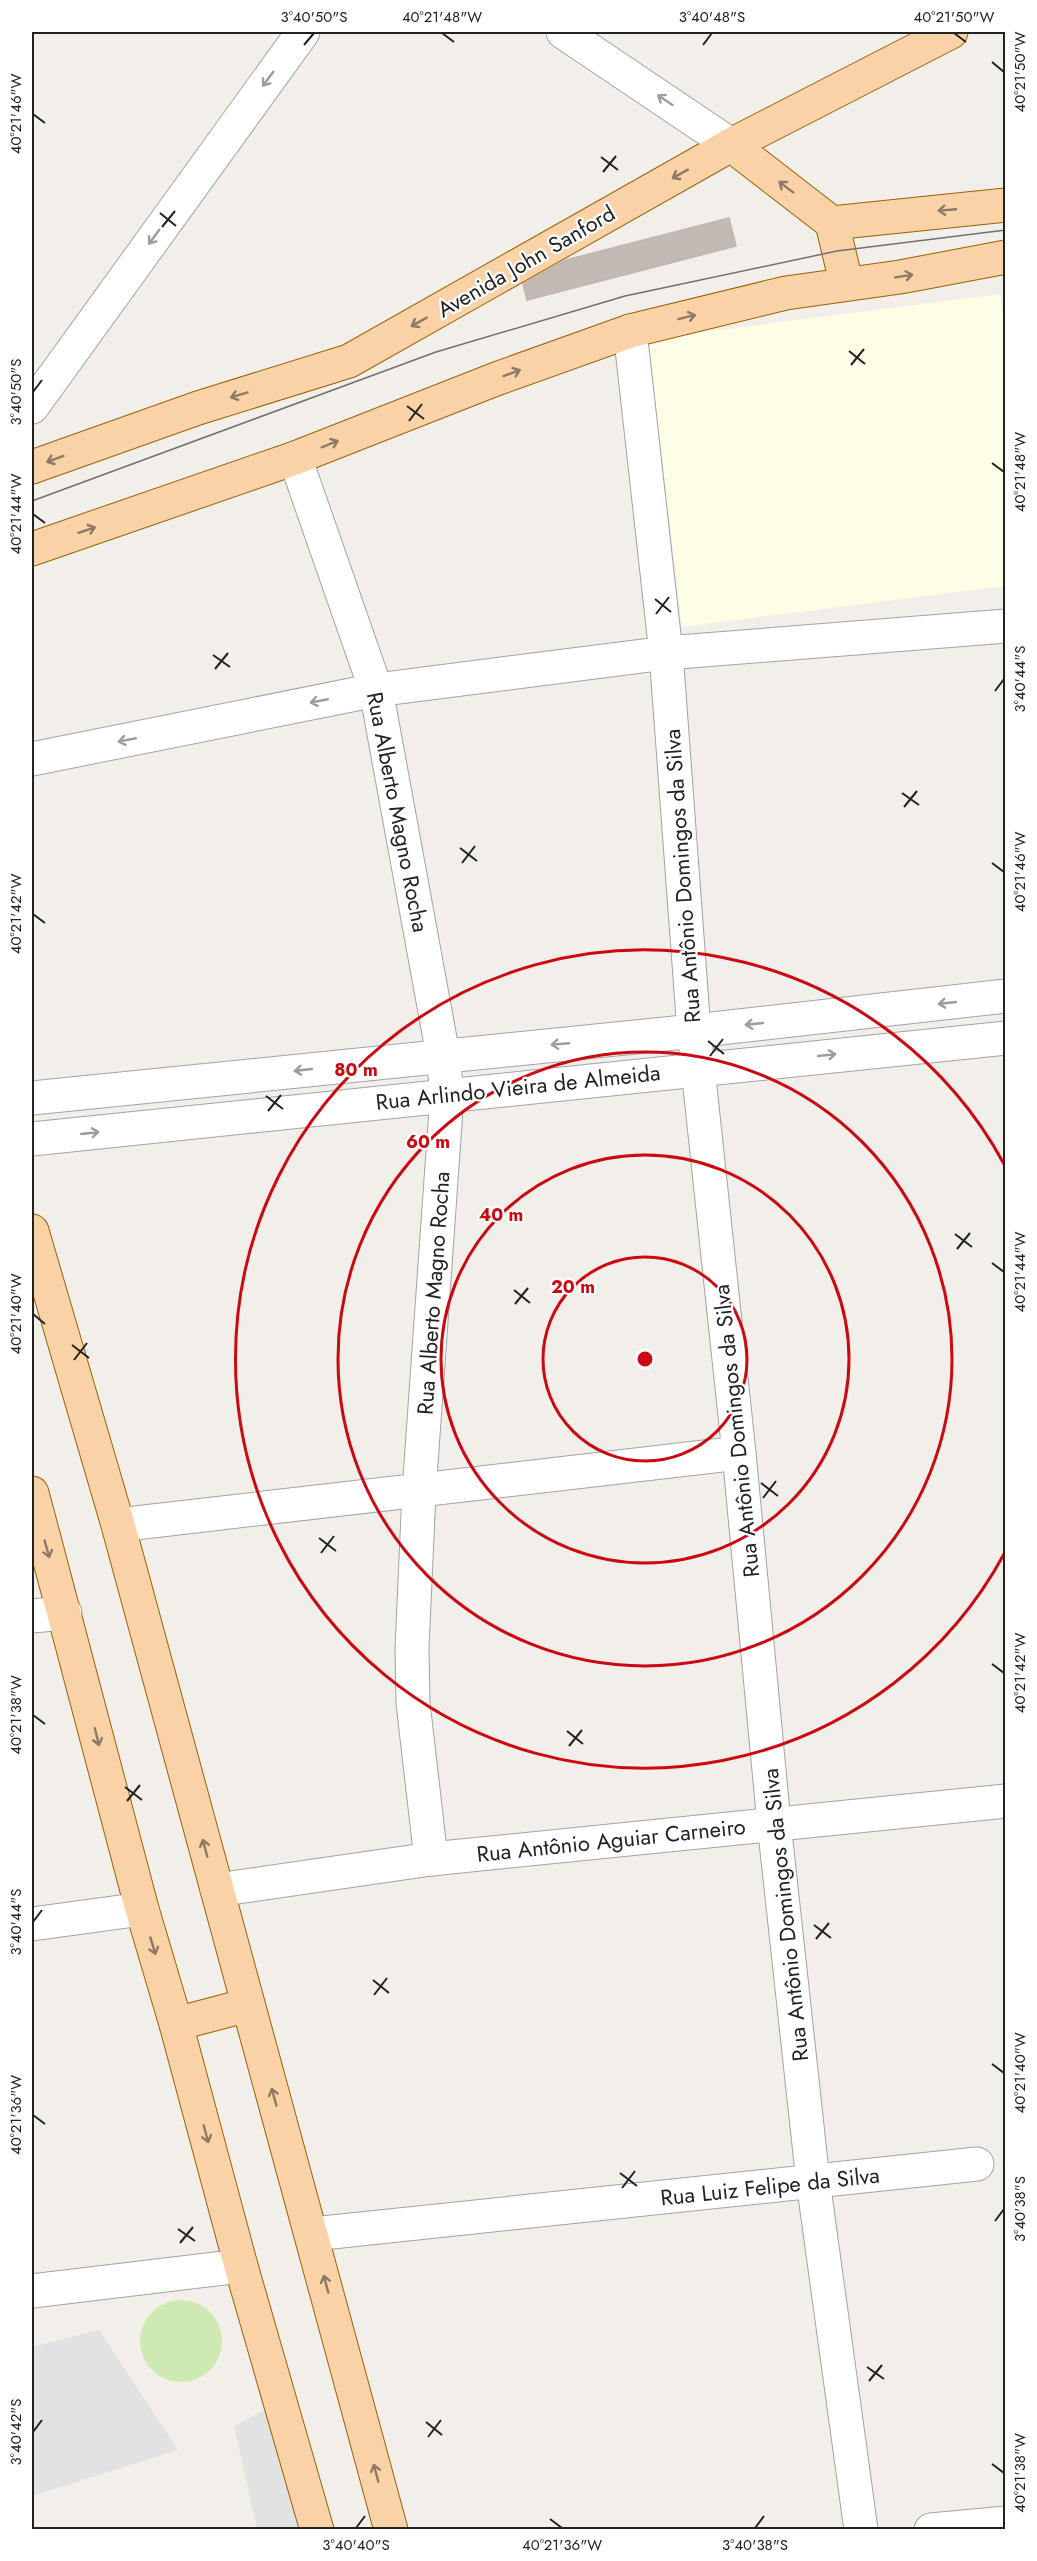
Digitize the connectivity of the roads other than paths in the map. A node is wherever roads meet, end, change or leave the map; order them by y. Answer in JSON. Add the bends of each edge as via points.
{"nodes":[{"id":1,"x":303,"y":32,"type":"edge"},
{"id":2,"x":563,"y":32,"type":"edge"},
{"id":3,"x":951,"y":32,"type":"edge"},
{"id":4,"x":731,"y":145,"type":"junction"},
{"id":5,"x":1005,"y":205,"type":"edge"},
{"id":6,"x":832,"y":223,"type":"junction"},
{"id":7,"x":1005,"y":257,"type":"edge"},
{"id":8,"x":846,"y":282,"type":"junction"},
{"id":9,"x":630,"y":331,"type":"junction"},
{"id":10,"x":32,"y":406,"type":"edge"},
{"id":11,"x":295,"y":458,"type":"junction"},
{"id":12,"x":32,"y":467,"type":"edge"},
{"id":13,"x":32,"y":549,"type":"edge"},
{"id":14,"x":1005,"y":626,"type":"edge"},
{"id":15,"x":666,"y":653,"type":"junction"},
{"id":16,"x":376,"y":690,"type":"junction"},
{"id":17,"x":32,"y":759,"type":"edge"},
{"id":18,"x":1005,"y":996,"type":"edge"},
{"id":19,"x":694,"y":1031,"type":"junction"},
{"id":20,"x":1005,"y":1038,"type":"edge"},
{"id":21,"x":443,"y":1055,"type":"junction"},
{"id":22,"x":698,"y":1068,"type":"junction"},
{"id":23,"x":447,"y":1095,"type":"junction"},
{"id":24,"x":32,"y":1098,"type":"edge"},
{"id":25,"x":32,"y":1139,"type":"edge"},
{"id":26,"x":32,"y":1231,"type":"edge"},
{"id":27,"x":739,"y":1453,"type":"junction"},
{"id":28,"x":419,"y":1492,"type":"junction"},
{"id":29,"x":32,"y":1493,"type":"edge"},
{"id":30,"x":118,"y":1525,"type":"junction"},
{"id":31,"x":65,"y":1613,"type":"junction"},
{"id":32,"x":32,"y":1616,"type":"edge"},
{"id":33,"x":1005,"y":1801,"type":"edge"},
{"id":34,"x":774,"y":1823,"type":"junction"},
{"id":35,"x":431,"y":1860,"type":"junction"},
{"id":36,"x":217,"y":1890,"type":"junction"},
{"id":37,"x":141,"y":1909,"type":"junction"},
{"id":38,"x":32,"y":1924,"type":"edge"},
{"id":39,"x":248,"y":2005,"type":"junction"},
{"id":40,"x":176,"y":2024,"type":"junction"},
{"id":41,"x":977,"y":2164,"type":"dead end"},
{"id":42,"x":813,"y":2181,"type":"junction"},
{"id":43,"x":313,"y":2234,"type":"junction"},
{"id":44,"x":241,"y":2266,"type":"junction"},
{"id":45,"x":32,"y":2291,"type":"edge"},
{"id":46,"x":1005,"y":2523,"type":"edge"},
{"id":47,"x":317,"y":2529,"type":"edge"},
{"id":48,"x":391,"y":2529,"type":"edge"},
{"id":49,"x":861,"y":2529,"type":"edge"},
{"id":50,"x":931,"y":2529,"type":"edge"}],
"edges":[{"from":1,"to":10,"type":"street","one_way":true},
{"from":4,"to":2,"type":"street","one_way":true},
{"from":3,"to":4,"type":"main road","name":"Avenida John Sanford"},
{"from":6,"to":4,"type":"main road","one_way":true},
{"from":4,"to":12,"type":"main road","name":"Avenida John Sanford","one_way":true,"via":[[349,361],[198,408]]},
{"from":5,"to":6,"type":"main road","one_way":true},
{"from":6,"to":8,"type":"main road"},
{"from":8,"to":7,"type":"main road","one_way":true,"via":[[900,277]]},
{"from":9,"to":8,"type":"main road","one_way":true,"via":[[786,292]]},
{"from":11,"to":9,"type":"main road","one_way":true},
{"from":9,"to":15,"type":"street","name":"Rua Antônio Domingos da Silva"},
{"from":13,"to":11,"type":"main road","one_way":true},
{"from":11,"to":16,"type":"street","name":"Rua Alberto Magno Rocha"},
{"from":14,"to":15,"type":"street"},
{"from":15,"to":16,"type":"street"},
{"from":15,"to":19,"type":"street","name":"Rua Antônio Domingos da Silva"},
{"from":16,"to":17,"type":"street","one_way":true},
{"from":16,"to":21,"type":"street","name":"Rua Alberto Magno Rocha"},
{"from":18,"to":19,"type":"street","name":"Rua Arlindo Vieira de Almeida","one_way":true},
{"from":19,"to":21,"type":"street","name":"Rua Arlindo Vieira de Almeida","one_way":true},
{"from":19,"to":22,"type":"street","name":"Rua Antônio Domingos da Silva"},
{"from":22,"to":20,"type":"street","name":"Rua Arlindo Vieira de Almeida","one_way":true},
{"from":21,"to":23,"type":"street","name":"Rua Alberto Magno Rocha"},
{"from":21,"to":24,"type":"street","name":"Rua Arlindo Vieira de Almeida","one_way":true},
{"from":22,"to":23,"type":"street","name":"Rua Arlindo Vieira de Almeida"},
{"from":22,"to":27,"type":"street","name":"Rua Antônio Domingos da Silva"},
{"from":25,"to":23,"type":"street","name":"Rua Arlindo Vieira de Almeida","one_way":true},
{"from":23,"to":28,"type":"street","name":"Rua Alberto Magno Rocha"},
{"from":26,"to":30,"type":"main road"},
{"from":27,"to":28,"type":"street"},
{"from":27,"to":34,"type":"street","name":"Rua Antônio Domingos da Silva"},
{"from":28,"to":30,"type":"street"},
{"from":28,"to":35,"type":"street","name":"Rua Alberto Magno Rocha","via":[[413,1703]]},
{"from":29,"to":31,"type":"main road","one_way":true},
{"from":36,"to":30,"type":"main road","one_way":true},
{"from":31,"to":32,"type":"street"},
{"from":31,"to":37,"type":"main road","one_way":true},
{"from":33,"to":34,"type":"street","name":"Rua Antônio Aguiar Carneiro"},
{"from":34,"to":35,"type":"street","name":"Rua Antônio Aguiar Carneiro"},
{"from":34,"to":42,"type":"street","name":"Rua Antônio Domingos da Silva"},
{"from":35,"to":36,"type":"street","name":"Rua Antônio Aguiar Carneiro"},
{"from":36,"to":39,"type":"main road"},
{"from":37,"to":38,"type":"street"},
{"from":37,"to":40,"type":"main road","one_way":true},
{"from":39,"to":40,"type":"main road"},
{"from":43,"to":39,"type":"main road","one_way":true},
{"from":40,"to":44,"type":"main road","one_way":true},
{"from":41,"to":42,"type":"street","name":"Rua Luiz Felipe da Silva"},
{"from":42,"to":43,"type":"street","name":"Rua Luiz Felipe da Silva"},
{"from":42,"to":49,"type":"street","name":"Rua Antônio Domingos da Silva"},
{"from":48,"to":43,"type":"main road","one_way":true},
{"from":44,"to":45,"type":"street"},
{"from":44,"to":47,"type":"main road"},
{"from":46,"to":50,"type":"street"}]}
